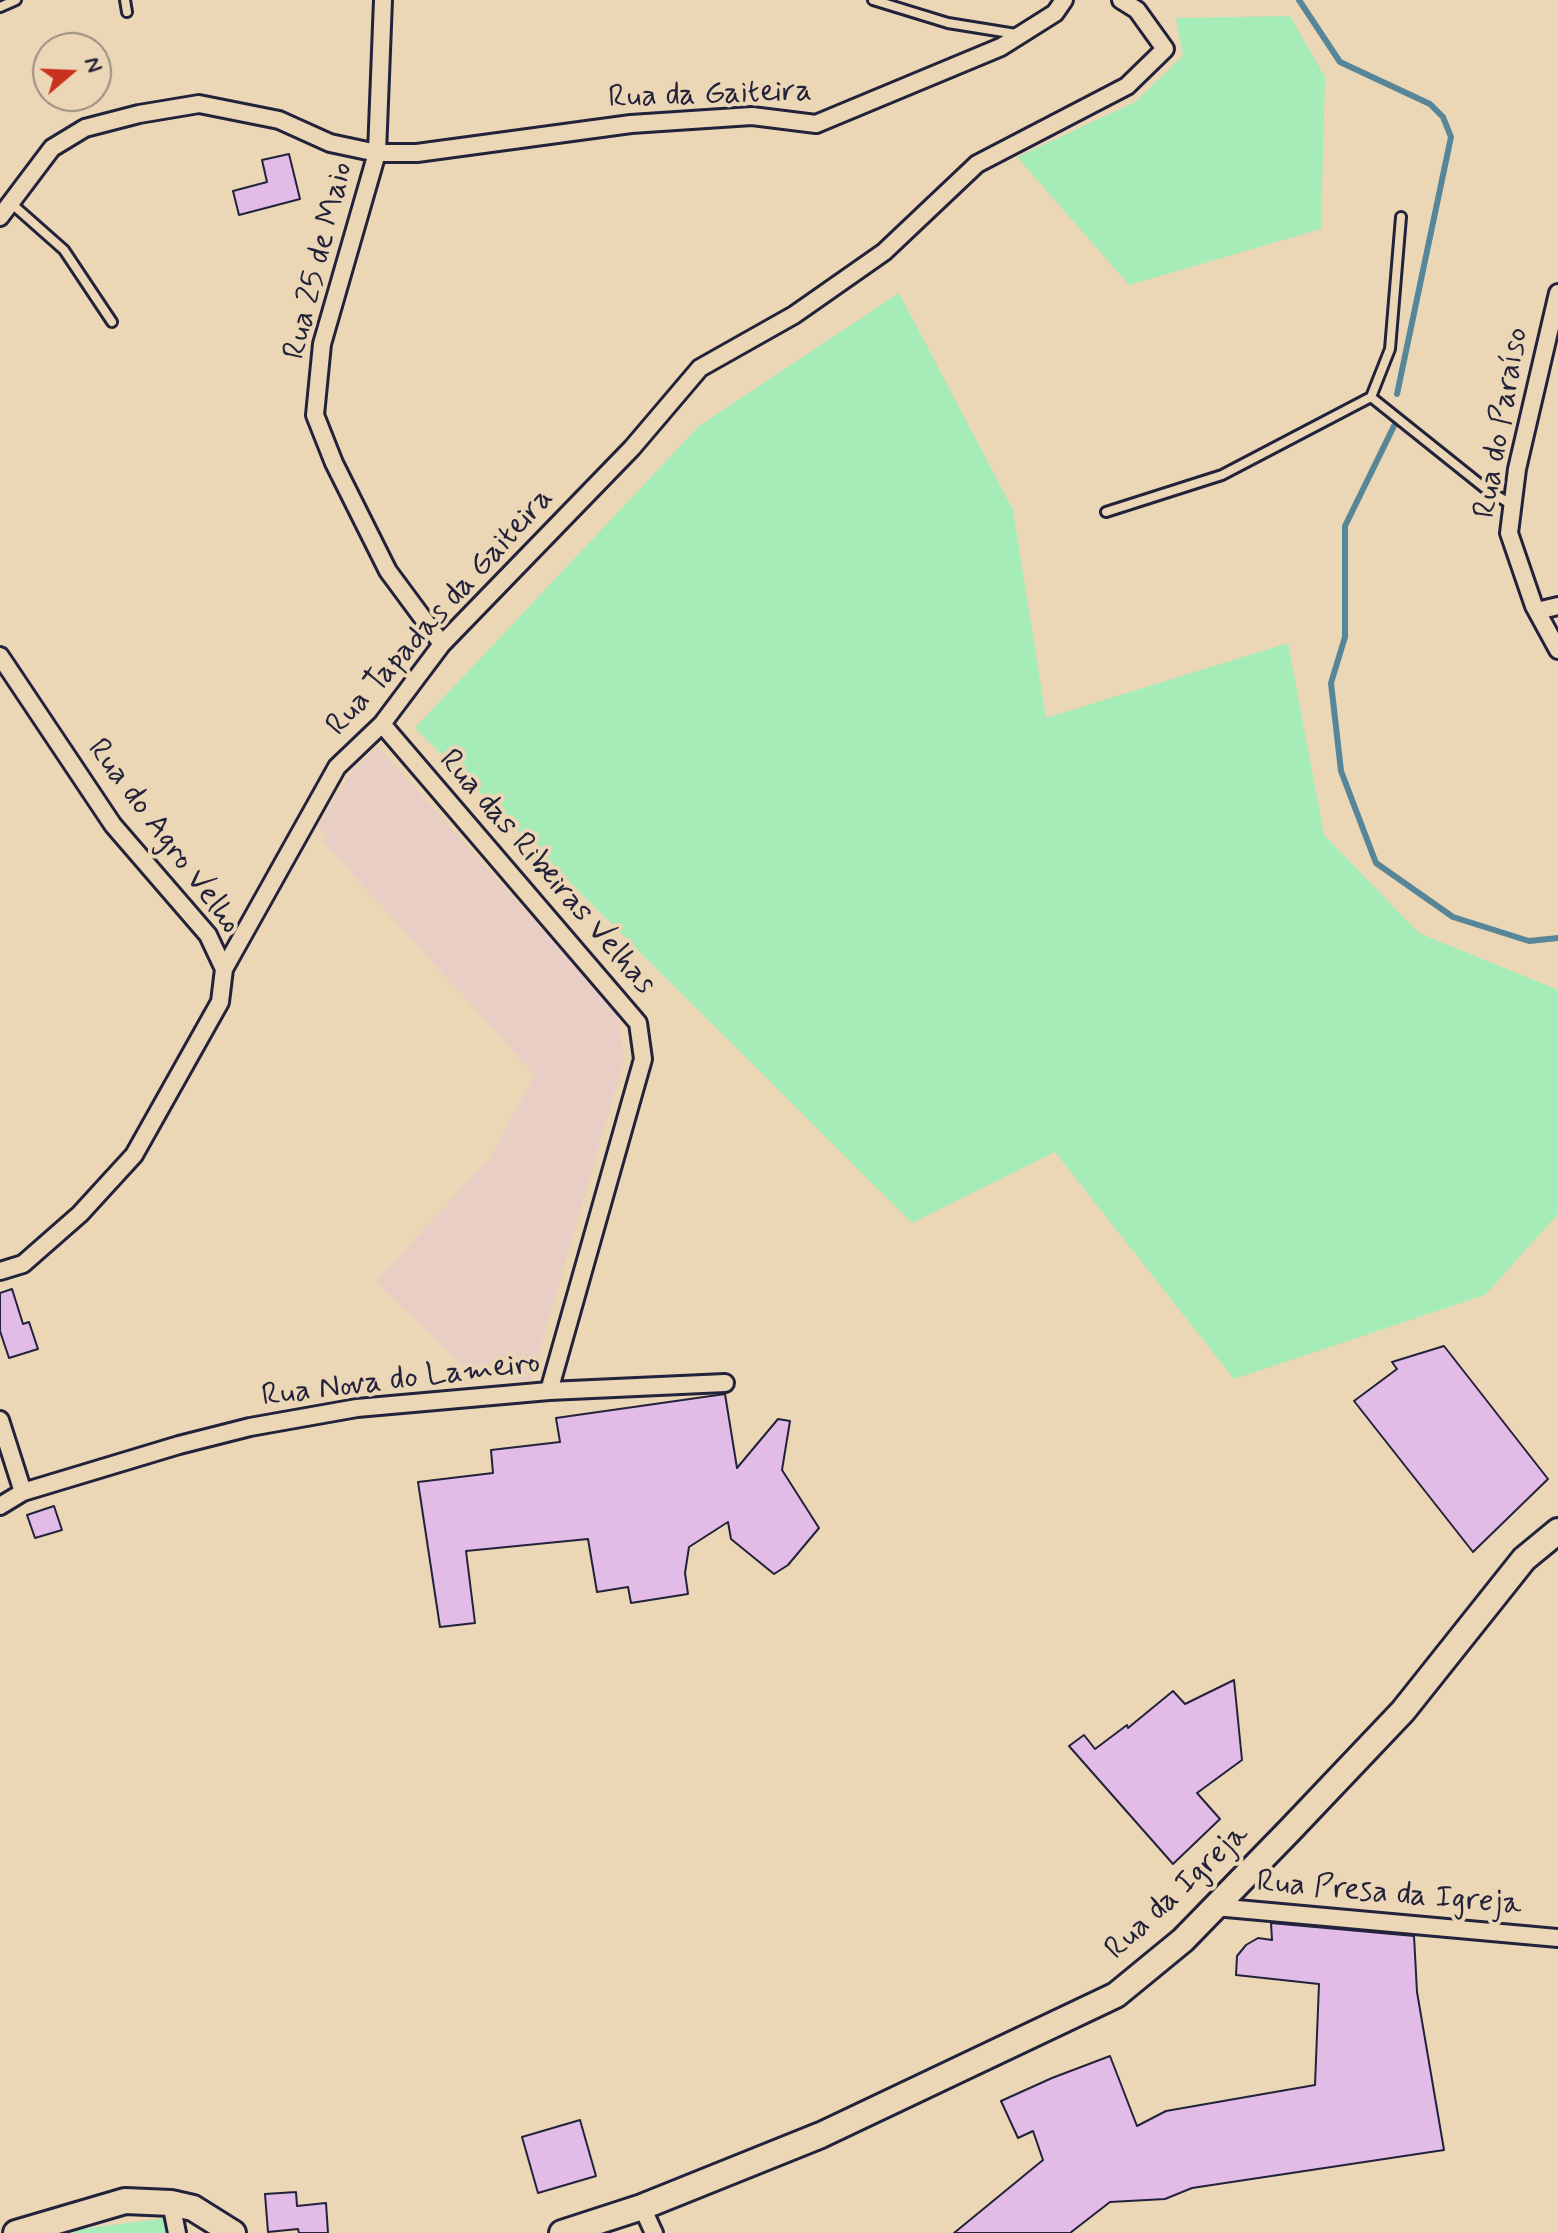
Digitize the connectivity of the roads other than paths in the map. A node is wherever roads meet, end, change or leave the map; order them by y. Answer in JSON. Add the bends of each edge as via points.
{"nodes":[{"id":1,"x":16,"y":0,"type":"edge"},
{"id":2,"x":125,"y":0,"type":"edge"},
{"id":3,"x":383,"y":0,"type":"edge"},
{"id":4,"x":873,"y":0,"type":"edge"},
{"id":5,"x":1064,"y":0,"type":"edge"},
{"id":6,"x":1121,"y":0,"type":"edge"},
{"id":7,"x":0,"y":7,"type":"edge"},
{"id":8,"x":127,"y":12,"type":"dead end"},
{"id":9,"x":1020,"y":35,"type":"junction"},
{"id":10,"x":377,"y":153,"type":"junction"},
{"id":11,"x":12,"y":204,"type":"junction"},
{"id":12,"x":0,"y":217,"type":"edge"},
{"id":13,"x":1401,"y":217,"type":"dead end"},
{"id":14,"x":1558,"y":293,"type":"edge"},
{"id":15,"x":112,"y":322,"type":"dead end"},
{"id":16,"x":1371,"y":397,"type":"junction"},
{"id":17,"x":1512,"y":505,"type":"junction"},
{"id":18,"x":1106,"y":512,"type":"dead end"},
{"id":19,"x":1558,"y":606,"type":"edge"},
{"id":20,"x":1537,"y":611,"type":"junction"},
{"id":21,"x":442,"y":644,"type":"junction"},
{"id":22,"x":1558,"y":650,"type":"edge"},
{"id":23,"x":0,"y":656,"type":"edge"},
{"id":24,"x":382,"y":724,"type":"junction"},
{"id":25,"x":224,"y":969,"type":"junction"},
{"id":26,"x":0,"y":1271,"type":"edge"},
{"id":27,"x":725,"y":1383,"type":"dead end"},
{"id":28,"x":549,"y":1391,"type":"junction"},
{"id":29,"x":0,"y":1420,"type":"edge"},
{"id":30,"x":23,"y":1492,"type":"junction"},
{"id":31,"x":0,"y":1506,"type":"edge"},
{"id":32,"x":1558,"y":1531,"type":"edge"},
{"id":33,"x":1215,"y":1907,"type":"junction"},
{"id":34,"x":1558,"y":1938,"type":"edge"},
{"id":35,"x":171,"y":2203,"type":"junction"},
{"id":36,"x":642,"y":2207,"type":"junction"},
{"id":37,"x":16,"y":2233,"type":"edge"},
{"id":38,"x":177,"y":2233,"type":"edge"},
{"id":39,"x":233,"y":2233,"type":"edge"},
{"id":40,"x":562,"y":2233,"type":"edge"},
{"id":41,"x":654,"y":2233,"type":"edge"}],
"edges":[{"from":1,"to":7,"type":"lane"},
{"from":2,"to":8,"type":"lane"},
{"from":3,"to":10,"type":"street","name":"Rua 25 de Maio"},
{"from":4,"to":9,"type":"lane","via":[[948,23]]},
{"from":5,"to":9,"type":"street","name":"Rua da Gaiteira","via":[[1055,13]]},
{"from":6,"to":21,"type":"street","name":"Rua Tapadas da Gaiteira","via":[[1137,10],[1165,49],[1127,86],[977,164],[884,252],[794,315],[700,368],[632,448]]},
{"from":9,"to":10,"type":"street","name":"Rua da Gaiteira","via":[[816,124],[752,116]]},
{"from":10,"to":11,"type":"street","via":[[330,143],[279,120],[199,104],[85,128],[52,148]]},
{"from":10,"to":21,"type":"street","name":"Rua 25 de Maio","via":[[322,344],[315,415],[388,571]]},
{"from":11,"to":12,"type":"street"},
{"from":11,"to":15,"type":"lane","via":[[64,250]]},
{"from":13,"to":16,"type":"lane","via":[[1390,349]]},
{"from":14,"to":17,"type":"street","name":"Rua do Paraíso"},
{"from":16,"to":17,"type":"lane"},
{"from":16,"to":18,"type":"lane","via":[[1222,475]]},
{"from":17,"to":20,"type":"street","name":"Rua do Paraíso","via":[[1509,533]]},
{"from":19,"to":20,"type":"street"},
{"from":20,"to":22,"type":"street","name":"Rua do Paraíso"},
{"from":21,"to":24,"type":"street","name":"Rua Tapadas da Gaiteira"},
{"from":23,"to":25,"type":"street","name":"Rua do Agro Velho","via":[[113,825],[208,935]]},
{"from":24,"to":25,"type":"street","name":"Rua Tapadas da Gaiteira","via":[[337,767]]},
{"from":24,"to":28,"type":"street","name":"Rua das Ribeiras Velhas","via":[[638,1023],[643,1059]]},
{"from":25,"to":26,"type":"street","name":"Rua do Agro Velho","via":[[220,1002],[134,1155],[80,1214],[23,1264]]},
{"from":27,"to":28,"type":"street","name":"Rua Nova do Lameiro"},
{"from":28,"to":30,"type":"street","name":"Rua Nova do Lameiro","via":[[357,1408],[250,1427]]},
{"from":29,"to":30,"type":"street"},
{"from":30,"to":31,"type":"street","name":"Rua Nova do Lameiro"},
{"from":32,"to":33,"type":"main road","name":"Rua da Igreja","via":[[1524,1559],[1403,1711]]},
{"from":33,"to":34,"type":"street","name":"Rua Presa da Igreja"},
{"from":33,"to":36,"type":"main road","name":"Rua da Igreja","via":[[1116,1995],[821,2135]]},
{"from":35,"to":37,"type":"main road","via":[[125,2201]]},
{"from":35,"to":38,"type":"street"},
{"from":35,"to":39,"type":"main road","via":[[193,2208]]},
{"from":36,"to":40,"type":"main road","name":"Rua da Igreja"},
{"from":36,"to":41,"type":"street"}]}
